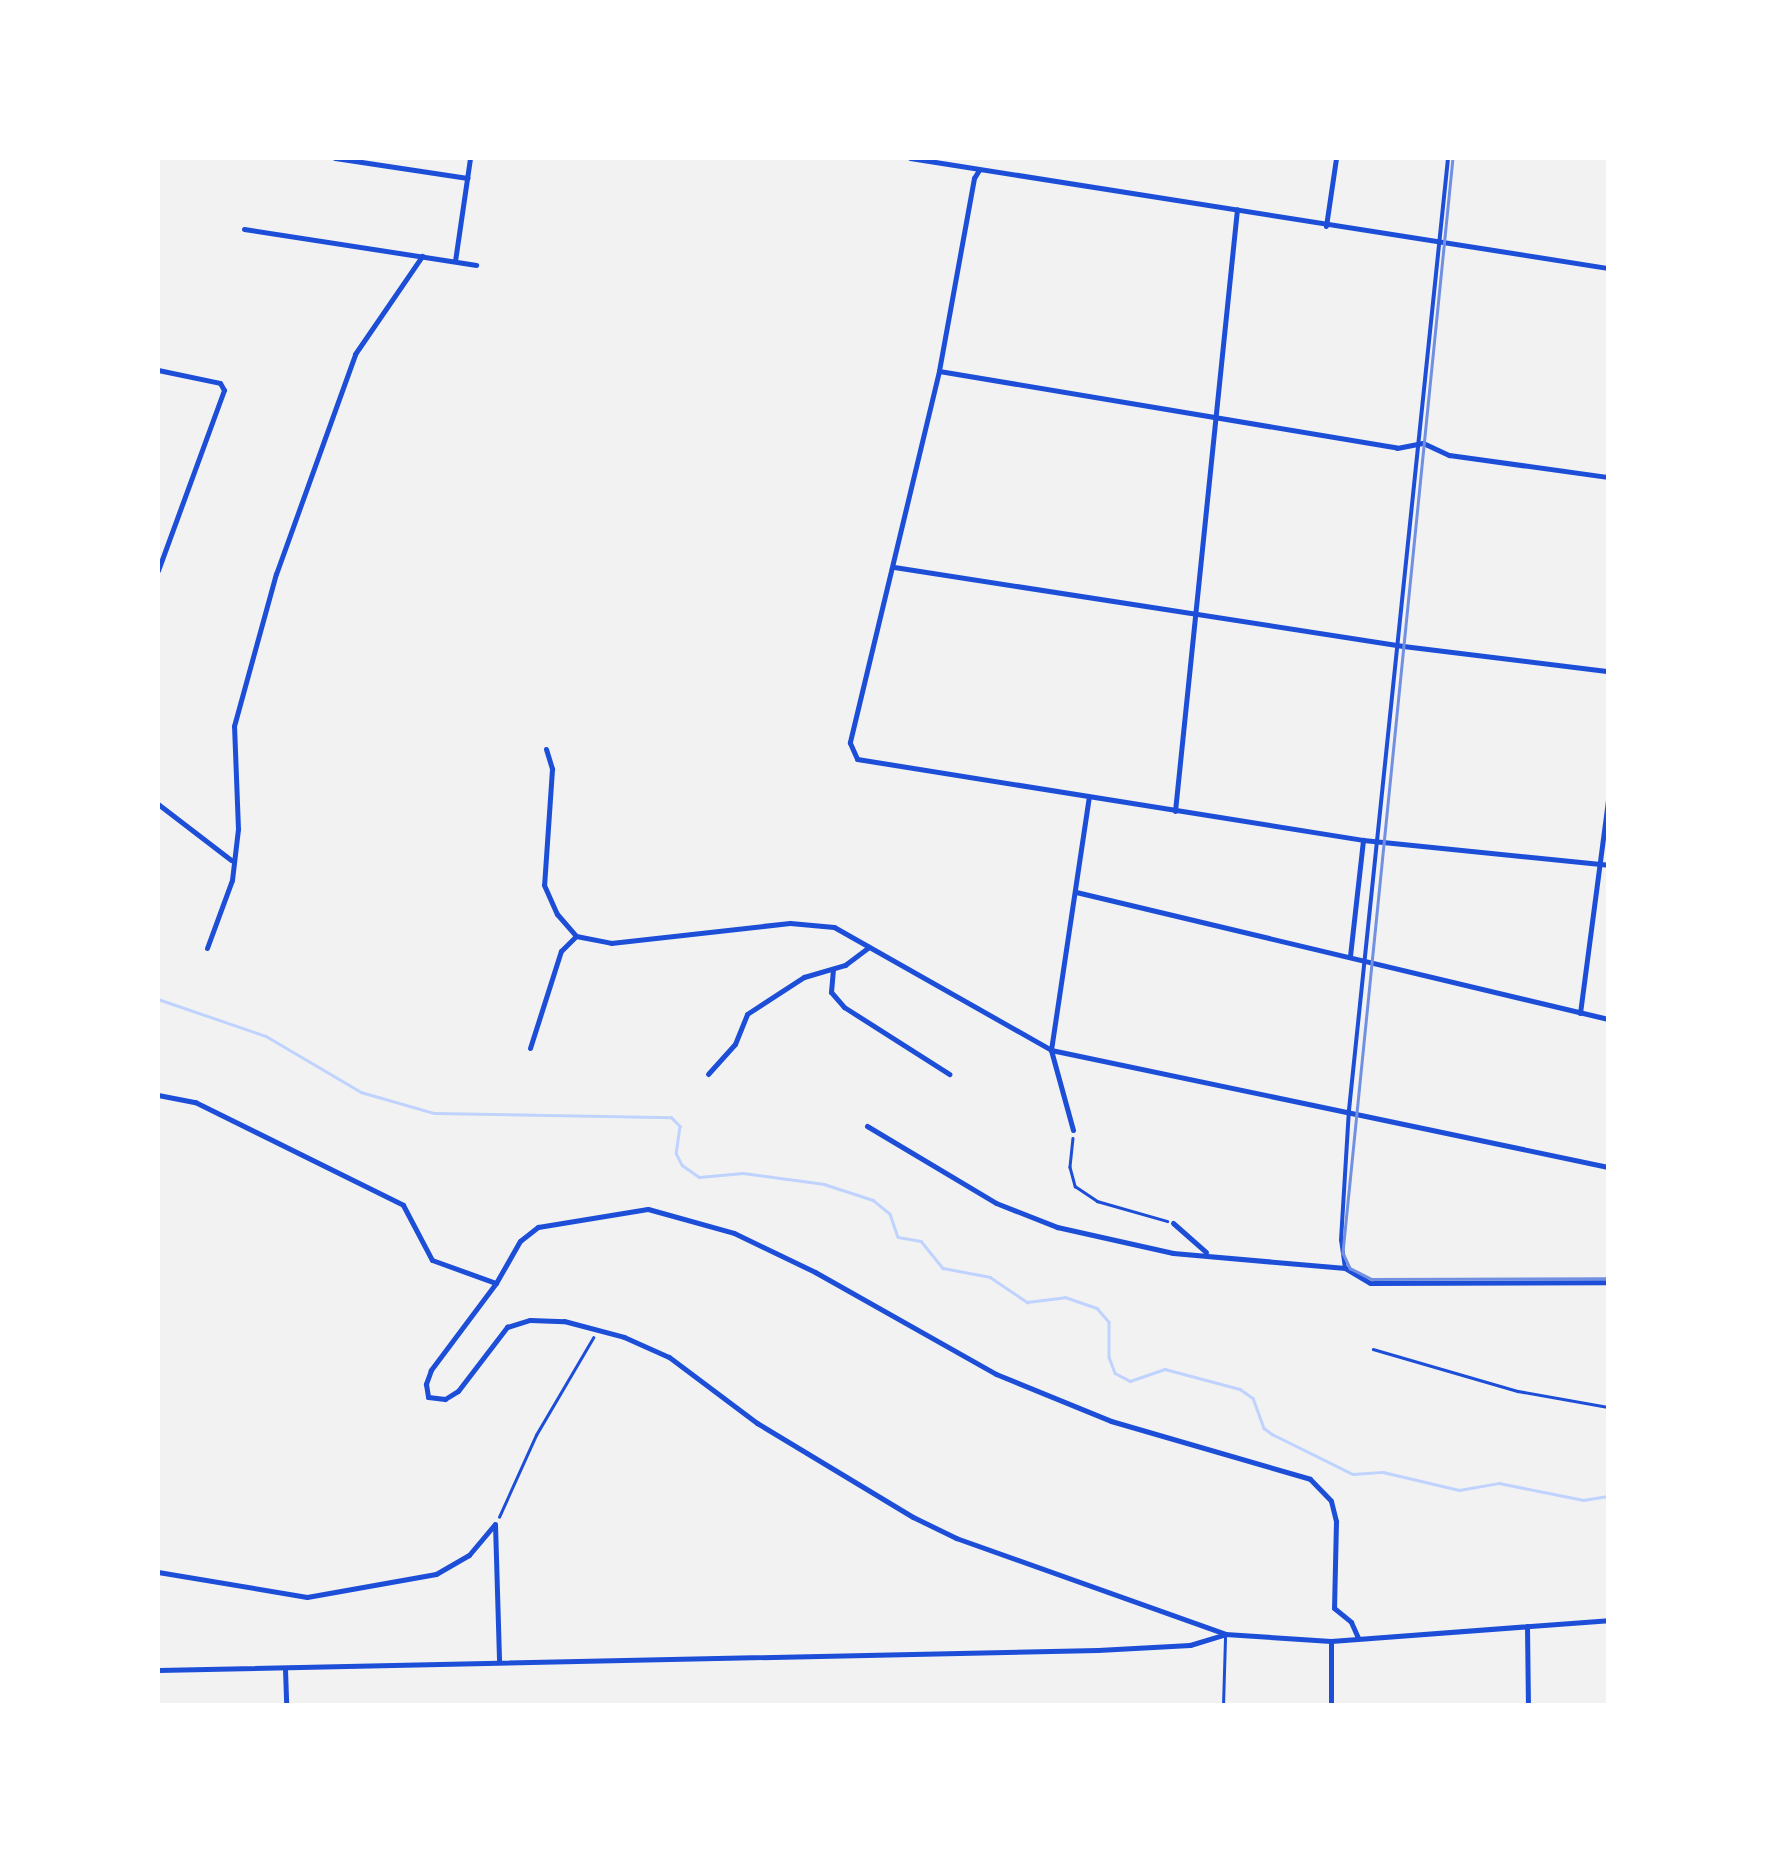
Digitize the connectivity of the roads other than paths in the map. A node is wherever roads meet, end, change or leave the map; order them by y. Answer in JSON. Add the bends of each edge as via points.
{"nodes":[{"id":1,"x":336,"y":158,"type":"edge"},
{"id":2,"x":470,"y":158,"type":"edge"},
{"id":3,"x":910,"y":158,"type":"edge"},
{"id":4,"x":1336,"y":158,"type":"edge"},
{"id":5,"x":1448,"y":158,"type":"edge"},
{"id":6,"x":979,"y":170,"type":"junction"},
{"id":7,"x":467,"y":178,"type":"junction"},
{"id":8,"x":1236,"y":209,"type":"junction"},
{"id":9,"x":1326,"y":226,"type":"junction"},
{"id":10,"x":244,"y":229,"type":"dead end"},
{"id":11,"x":1440,"y":240,"type":"junction"},
{"id":12,"x":422,"y":256,"type":"junction"},
{"id":13,"x":455,"y":262,"type":"junction"},
{"id":14,"x":476,"y":265,"type":"dead end"},
{"id":15,"x":1608,"y":268,"type":"edge"},
{"id":16,"x":158,"y":370,"type":"edge"},
{"id":17,"x":940,"y":371,"type":"junction"},
{"id":18,"x":1215,"y":418,"type":"junction"},
{"id":19,"x":1420,"y":443,"type":"junction"},
{"id":20,"x":1608,"y":477,"type":"edge"},
{"id":21,"x":159,"y":560,"type":"edge"},
{"id":22,"x":894,"y":567,"type":"junction"},
{"id":23,"x":158,"y":570,"type":"edge"},
{"id":24,"x":1197,"y":614,"type":"junction"},
{"id":25,"x":1400,"y":645,"type":"junction"},
{"id":26,"x":1608,"y":671,"type":"edge"},
{"id":27,"x":546,"y":749,"type":"dead end"},
{"id":28,"x":1090,"y":796,"type":"junction"},
{"id":29,"x":1608,"y":800,"type":"edge"},
{"id":30,"x":158,"y":804,"type":"edge"},
{"id":31,"x":1175,"y":811,"type":"junction"},
{"id":32,"x":1363,"y":840,"type":"junction"},
{"id":33,"x":1380,"y":842,"type":"junction"},
{"id":34,"x":231,"y":860,"type":"junction"},
{"id":35,"x":1605,"y":865,"type":"edge"},
{"id":36,"x":1076,"y":892,"type":"junction"},
{"id":37,"x":576,"y":936,"type":"junction"},
{"id":38,"x":869,"y":947,"type":"junction"},
{"id":39,"x":207,"y":948,"type":"dead end"},
{"id":40,"x":1350,"y":956,"type":"junction"},
{"id":41,"x":1367,"y":960,"type":"junction"},
{"id":42,"x":833,"y":969,"type":"junction"},
{"id":43,"x":1580,"y":1013,"type":"junction"},
{"id":44,"x":1608,"y":1020,"type":"edge"},
{"id":45,"x":530,"y":1048,"type":"dead end"},
{"id":46,"x":1051,"y":1050,"type":"junction"},
{"id":47,"x":708,"y":1074,"type":"dead end"},
{"id":48,"x":949,"y":1074,"type":"dead end"},
{"id":49,"x":158,"y":1095,"type":"edge"},
{"id":50,"x":1350,"y":1110,"type":"junction"},
{"id":51,"x":867,"y":1126,"type":"dead end"},
{"id":52,"x":1073,"y":1130,"type":"road end"},
{"id":53,"x":1608,"y":1167,"type":"edge"},
{"id":54,"x":1173,"y":1223,"type":"road end"},
{"id":55,"x":1208,"y":1254,"type":"junction"},
{"id":56,"x":1344,"y":1268,"type":"junction"},
{"id":57,"x":1608,"y":1282,"type":"edge"},
{"id":58,"x":496,"y":1283,"type":"junction"},
{"id":59,"x":1373,"y":1348,"type":"dead end"},
{"id":60,"x":1608,"y":1407,"type":"edge"},
{"id":61,"x":158,"y":1572,"type":"edge"},
{"id":62,"x":1608,"y":1620,"type":"edge"},
{"id":63,"x":1527,"y":1626,"type":"junction"},
{"id":64,"x":1225,"y":1634,"type":"junction"},
{"id":65,"x":1358,"y":1638,"type":"junction"},
{"id":66,"x":1331,"y":1640,"type":"junction"},
{"id":67,"x":499,"y":1662,"type":"junction"},
{"id":68,"x":285,"y":1668,"type":"junction"},
{"id":69,"x":158,"y":1670,"type":"edge"},
{"id":70,"x":286,"y":1706,"type":"edge"},
{"id":71,"x":1223,"y":1706,"type":"edge"},
{"id":72,"x":1331,"y":1706,"type":"edge"},
{"id":73,"x":1528,"y":1706,"type":"edge"}],
"edges":[{"from":1,"to":7,"type":"street"},
{"from":2,"to":7,"type":"street"},
{"from":3,"to":6,"type":"street"},
{"from":4,"to":9,"type":"street"},
{"from":5,"to":11,"type":"street"},
{"from":6,"to":8,"type":"street"},
{"from":6,"to":17,"type":"street"},
{"from":7,"to":13,"type":"street"},
{"from":8,"to":9,"type":"street"},
{"from":8,"to":18,"type":"street"},
{"from":9,"to":11,"type":"street"},
{"from":10,"to":12,"type":"street"},
{"from":11,"to":15,"type":"street"},
{"from":11,"to":19,"type":"street"},
{"from":12,"to":13,"type":"street"},
{"from":12,"to":34,"type":"street","via":[[355,354],[276,574],[234,726],[238,829]]},
{"from":13,"to":14,"type":"street"},
{"from":16,"to":21,"type":"street","via":[[223,386]]},
{"from":17,"to":18,"type":"street"},
{"from":17,"to":22,"type":"street"},
{"from":18,"to":19,"type":"street","via":[[1397,448]]},
{"from":18,"to":24,"type":"street"},
{"from":19,"to":20,"type":"street","via":[[1442,454]]},
{"from":19,"to":25,"type":"street"},
{"from":21,"to":23,"type":"street"},
{"from":22,"to":24,"type":"street"},
{"from":22,"to":28,"type":"street","via":[[850,743],[857,758]]},
{"from":24,"to":25,"type":"street"},
{"from":24,"to":31,"type":"street"},
{"from":25,"to":26,"type":"street"},
{"from":25,"to":33,"type":"street"},
{"from":27,"to":37,"type":"street","via":[[552,769],[544,885]]},
{"from":28,"to":31,"type":"street"},
{"from":28,"to":36,"type":"street"},
{"from":29,"to":35,"type":"street"},
{"from":30,"to":34,"type":"street"},
{"from":31,"to":32,"type":"street"},
{"from":32,"to":33,"type":"street"},
{"from":32,"to":40,"type":"street"},
{"from":33,"to":35,"type":"street"},
{"from":33,"to":41,"type":"street"},
{"from":34,"to":39,"type":"street","via":[[232,880]]},
{"from":35,"to":43,"type":"street"},
{"from":36,"to":40,"type":"street"},
{"from":36,"to":46,"type":"street"},
{"from":37,"to":38,"type":"street","via":[[611,943],[790,922],[834,927]]},
{"from":37,"to":45,"type":"street","via":[[561,951]]},
{"from":38,"to":42,"type":"street"},
{"from":38,"to":46,"type":"street"},
{"from":40,"to":41,"type":"street"},
{"from":41,"to":43,"type":"street"},
{"from":41,"to":50,"type":"street"},
{"from":42,"to":47,"type":"street","via":[[804,977],[748,1014]]},
{"from":42,"to":48,"type":"street","via":[[832,992],[844,1007]]},
{"from":43,"to":44,"type":"street"},
{"from":46,"to":50,"type":"street"},
{"from":46,"to":52,"type":"street"},
{"from":49,"to":58,"type":"street","via":[[195,1102],[403,1205],[432,1260]]},
{"from":50,"to":53,"type":"street"},
{"from":50,"to":56,"type":"street"},
{"from":51,"to":55,"type":"street","via":[[996,1204],[1057,1226],[1173,1253]]},
{"from":54,"to":55,"type":"street"},
{"from":55,"to":56,"type":"street"},
{"from":56,"to":57,"type":"street","via":[[1359,1280],[1389,1284]]},
{"from":58,"to":64,"type":"street","via":[[431,1370],[428,1398],[458,1391],[497,1335],[517,1322],[545,1319],[599,1328],[669,1356],[757,1423],[913,1518]]},
{"from":58,"to":65,"type":"street","via":[[520,1241],[538,1227],[648,1210],[734,1233],[996,1374],[1111,1422],[1310,1479],[1330,1500],[1336,1521],[1334,1608]]},
{"from":59,"to":60,"type":"lane","via":[[1518,1391]]},
{"from":61,"to":67,"type":"street","via":[[307,1597],[436,1574],[469,1556],[495,1524]]},
{"from":62,"to":63,"type":"street"},
{"from":63,"to":65,"type":"street"},
{"from":63,"to":73,"type":"street"},
{"from":64,"to":66,"type":"street"},
{"from":64,"to":67,"type":"street","via":[[1190,1644],[1098,1650]]},
{"from":64,"to":71,"type":"lane"},
{"from":65,"to":66,"type":"street"},
{"from":66,"to":72,"type":"street"},
{"from":67,"to":68,"type":"street"},
{"from":68,"to":69,"type":"street"},
{"from":68,"to":70,"type":"street"}]}
